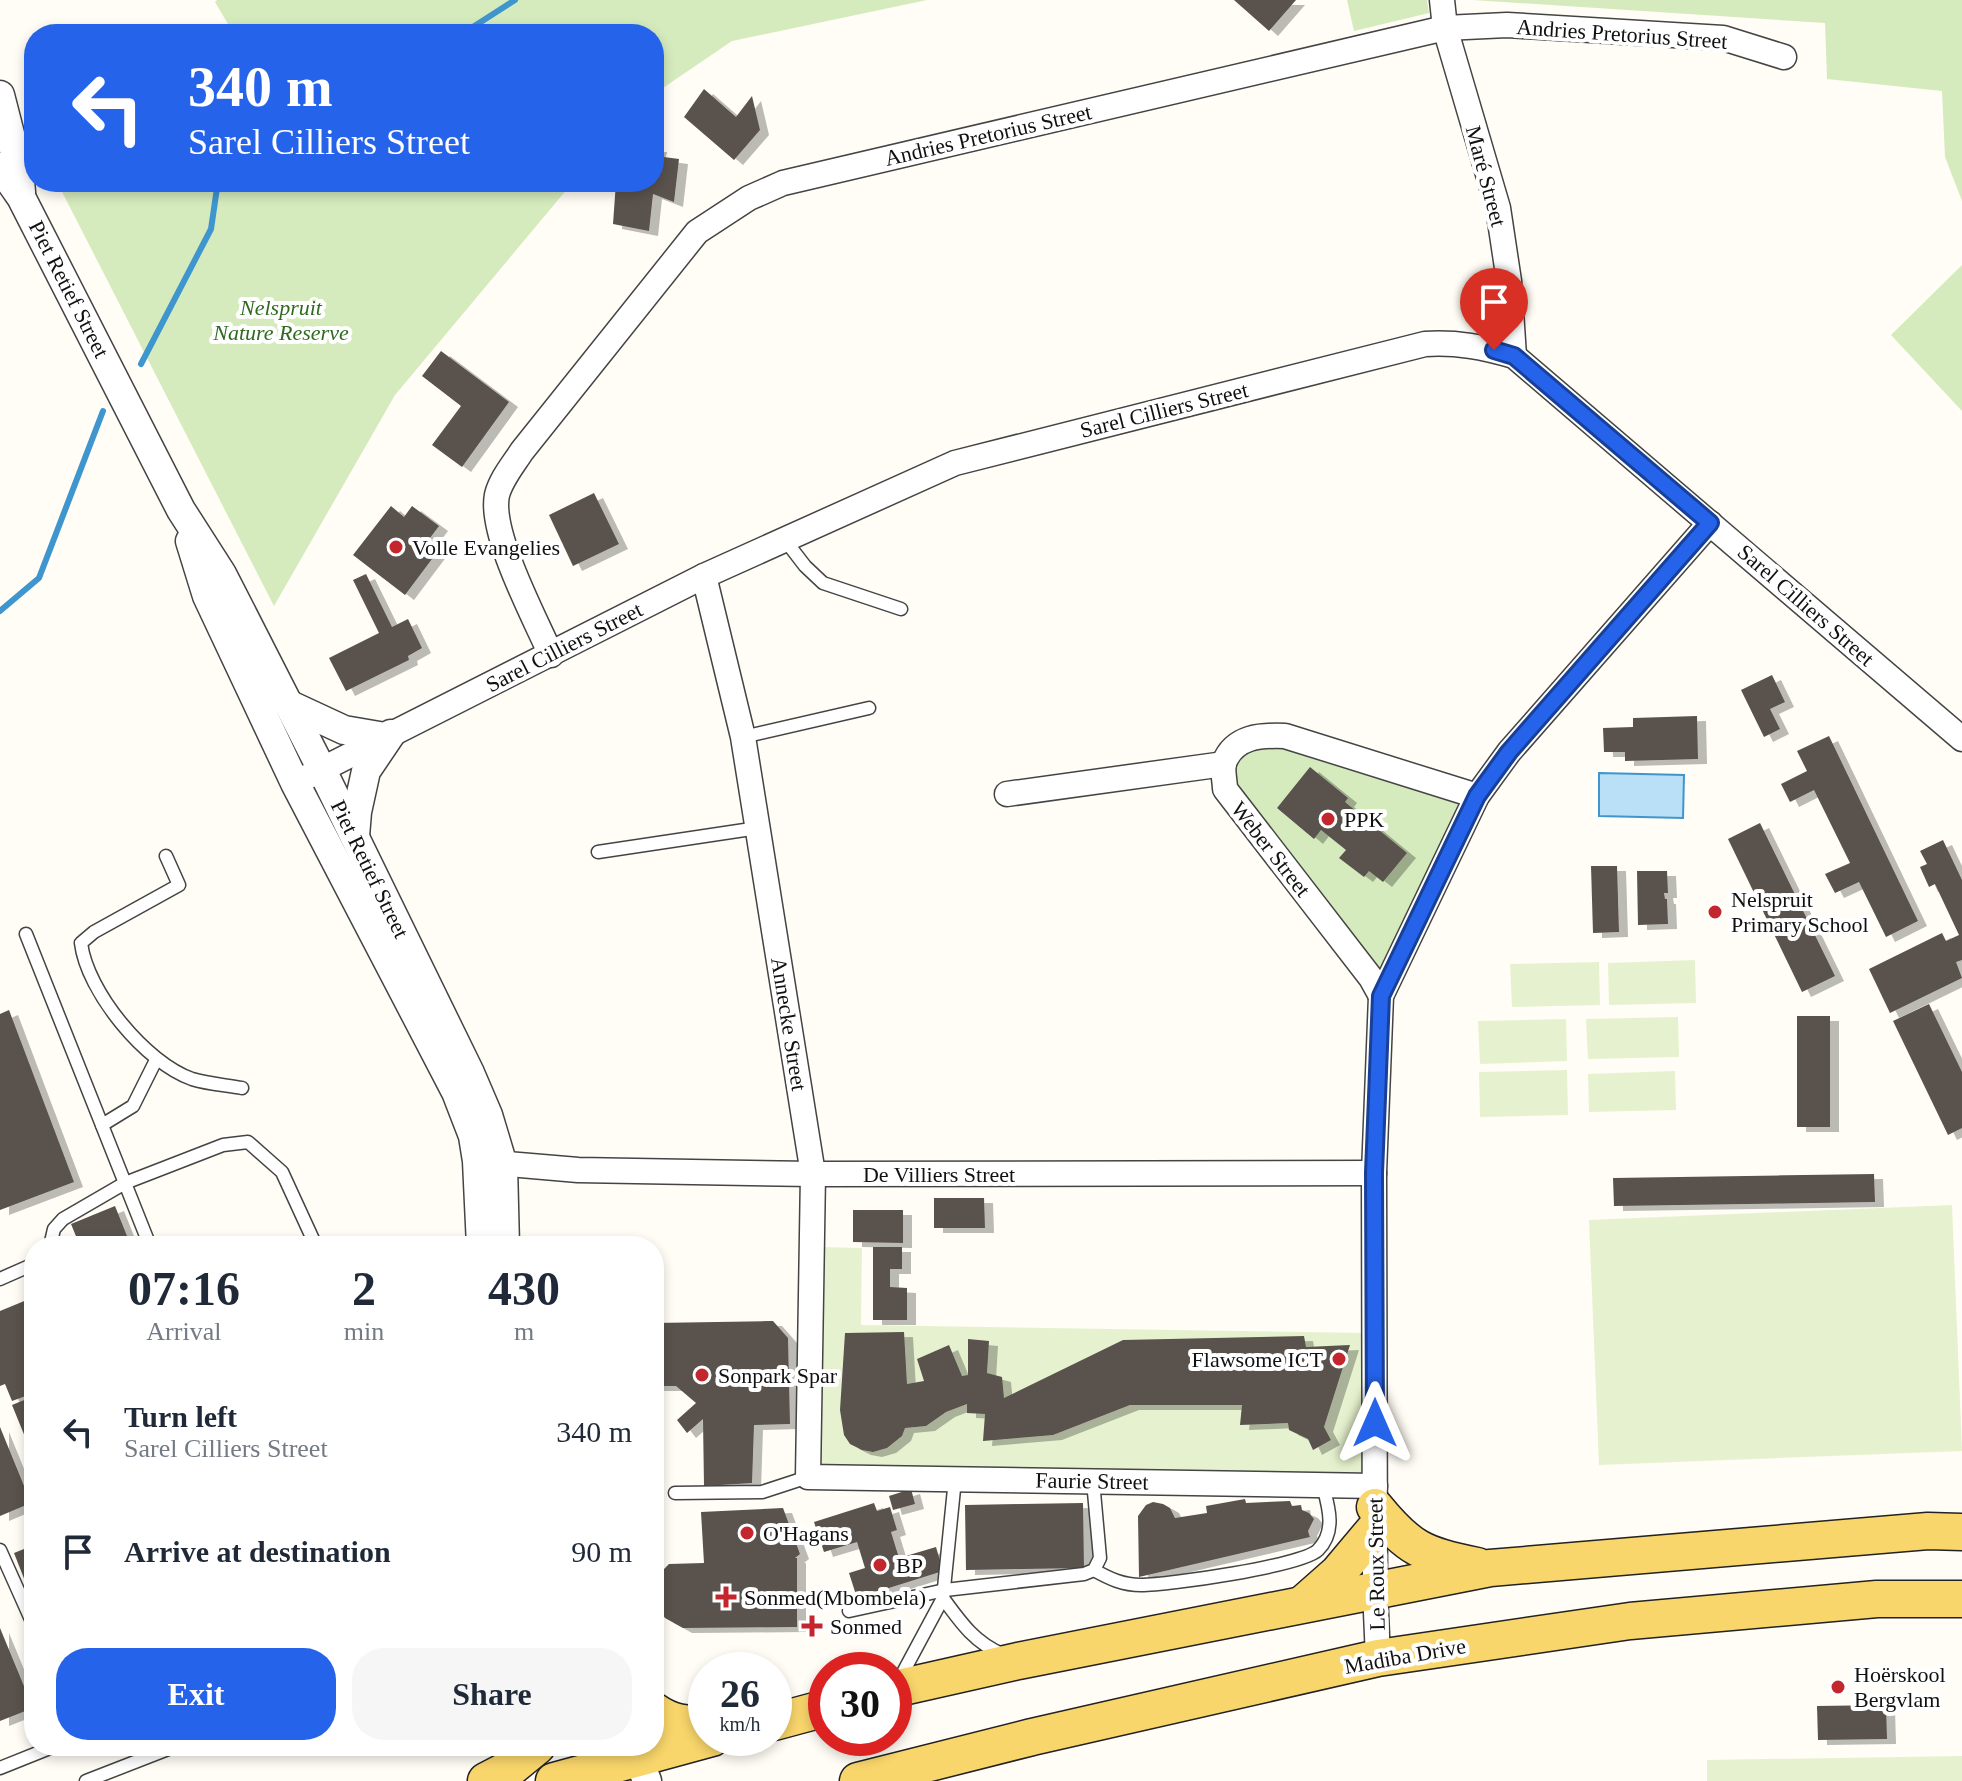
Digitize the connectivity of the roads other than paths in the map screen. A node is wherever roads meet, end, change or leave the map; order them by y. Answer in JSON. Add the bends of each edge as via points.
{"nodes":[{"id":1,"x":1442,"y":0,"type":"edge"},
{"id":2,"x":1445,"y":28,"type":"junction"},
{"id":3,"x":1784,"y":57,"type":"dead end"},
{"id":4,"x":0,"y":95,"type":"edge"},
{"id":5,"x":0,"y":167,"type":"edge"},
{"id":6,"x":21,"y":197,"type":"junction"},
{"id":7,"x":1514,"y":356,"type":"junction"},
{"id":8,"x":181,"y":510,"type":"junction"},
{"id":9,"x":1710,"y":523,"type":"junction"},
{"id":10,"x":785,"y":540,"type":"junction"},
{"id":11,"x":704,"y":576,"type":"junction"},
{"id":12,"x":901,"y":609,"type":"dead end"},
{"id":13,"x":551,"y":655,"type":"junction"},
{"id":14,"x":288,"y":704,"type":"junction"},
{"id":15,"x":869,"y":708,"type":"dead end"},
{"id":16,"x":388,"y":735,"type":"junction"},
{"id":17,"x":743,"y":737,"type":"junction"},
{"id":18,"x":1962,"y":739,"type":"edge"},
{"id":19,"x":1224,"y":764,"type":"junction"},
{"id":20,"x":321,"y":768,"type":"junction"},
{"id":21,"x":295,"y":783,"type":"junction"},
{"id":22,"x":1007,"y":794,"type":"dead end"},
{"id":23,"x":1477,"y":796,"type":"junction"},
{"id":24,"x":758,"y":828,"type":"junction"},
{"id":25,"x":355,"y":838,"type":"junction"},
{"id":26,"x":598,"y":852,"type":"dead end"},
{"id":27,"x":166,"y":856,"type":"dead end"},
{"id":28,"x":26,"y":934,"type":"dead end"},
{"id":29,"x":1381,"y":996,"type":"junction"},
{"id":30,"x":156,"y":1060,"type":"junction"},
{"id":31,"x":242,"y":1088,"type":"dead end"},
{"id":32,"x":102,"y":1125,"type":"junction"},
{"id":33,"x":490,"y":1163,"type":"junction"},
{"id":34,"x":1374,"y":1173,"type":"junction"},
{"id":35,"x":813,"y":1174,"type":"junction"},
{"id":36,"x":125,"y":1183,"type":"junction"},
{"id":37,"x":52,"y":1236,"type":"edge"},
{"id":38,"x":146,"y":1236,"type":"edge"},
{"id":39,"x":311,"y":1236,"type":"edge"},
{"id":40,"x":482,"y":1236,"type":"edge"},
{"id":41,"x":503,"y":1236,"type":"edge"},
{"id":42,"x":24,"y":1268,"type":"edge"},
{"id":43,"x":0,"y":1279,"type":"edge"},
{"id":44,"x":808,"y":1477,"type":"junction"},
{"id":45,"x":955,"y":1479,"type":"junction"},
{"id":46,"x":1093,"y":1481,"type":"junction"},
{"id":47,"x":1323,"y":1486,"type":"junction"},
{"id":48,"x":675,"y":1493,"type":"dead end"},
{"id":49,"x":1375,"y":1507,"type":"junction"},
{"id":50,"x":1962,"y":1532,"type":"edge"},
{"id":51,"x":0,"y":1550,"type":"edge"},
{"id":52,"x":1490,"y":1568,"type":"junction"},
{"id":53,"x":1094,"y":1570,"type":"junction"},
{"id":54,"x":1375,"y":1590,"type":"junction"},
{"id":55,"x":944,"y":1594,"type":"junction"},
{"id":56,"x":1962,"y":1599,"type":"edge"},
{"id":57,"x":24,"y":1604,"type":"edge"},
{"id":58,"x":1303,"y":1604,"type":"junction"},
{"id":59,"x":849,"y":1611,"type":"dead end"},
{"id":60,"x":912,"y":1655,"type":"edge"},
{"id":61,"x":1378,"y":1658,"type":"junction"},
{"id":62,"x":1018,"y":1661,"type":"junction"},
{"id":63,"x":912,"y":1685,"type":"edge"},
{"id":64,"x":664,"y":1718,"type":"edge"},
{"id":65,"x":688,"y":1725,"type":"edge"},
{"id":66,"x":688,"y":1746,"type":"edge"},
{"id":67,"x":664,"y":1753,"type":"edge"},
{"id":68,"x":30,"y":1756,"type":"edge"},
{"id":69,"x":150,"y":1756,"type":"edge"},
{"id":70,"x":525,"y":1756,"type":"edge"},
{"id":71,"x":640,"y":1761,"type":"edge"},
{"id":72,"x":602,"y":1764,"type":"edge"},
{"id":73,"x":0,"y":1768,"type":"edge"},
{"id":74,"x":893,"y":1775,"type":"edge"},
{"id":75,"x":86,"y":1781,"type":"edge"},
{"id":76,"x":486,"y":1781,"type":"edge"},
{"id":77,"x":554,"y":1781,"type":"edge"},
{"id":78,"x":858,"y":1781,"type":"edge"}],
"edges":[{"from":1,"to":2,"type":"street","name":"Maré Street"},
{"from":2,"to":3,"type":"street","name":"Andries Pretorius Street","via":[[1507,25],[1723,38]]},
{"from":2,"to":7,"type":"street","name":"Maré Street","via":[[1498,208]]},
{"from":2,"to":13,"type":"street","name":"Andries Pretorius Street","via":[[783,183],[697,232],[522,451],[496,498],[502,540]]},
{"from":4,"to":6,"type":"street","name":"Piet Retief Street"},
{"from":5,"to":6,"type":"street","name":"Piet Retief Street"},
{"from":6,"to":8,"type":"street","name":"Piet Retief Street"},
{"from":7,"to":9,"type":"street","name":"Sarel Cilliers Street"},
{"from":7,"to":10,"type":"street","name":"Sarel Cilliers Street","via":[[1446,342],[1395,351],[955,463]]},
{"from":8,"to":14,"type":"street","name":"Piet Retief Street","via":[[222,574]]},
{"from":8,"to":21,"type":"street","name":"Piet Retief Street","via":[[207,596]]},
{"from":9,"to":18,"type":"street","name":"Sarel Cilliers Street"},
{"from":9,"to":23,"type":"street","name":"Le Roux Street","via":[[1509,752]]},
{"from":10,"to":11,"type":"street","name":"Sarel Cilliers Street"},
{"from":10,"to":12,"type":"lane","via":[[823,583]]},
{"from":11,"to":13,"type":"street","name":"Sarel Cilliers Street"},
{"from":11,"to":17,"type":"street","name":"Annecke Street"},
{"from":13,"to":16,"type":"street","name":"Sarel Cilliers Street"},
{"from":14,"to":16,"type":"street","via":[[344,730]]},
{"from":14,"to":20,"type":"street","name":"Piet Retief Street"},
{"from":15,"to":17,"type":"lane"},
{"from":16,"to":20,"type":"street","name":"Sarel Cilliers Street"},
{"from":16,"to":25,"type":"street","via":[[366,771]]},
{"from":17,"to":24,"type":"street","name":"Annecke Street"},
{"from":19,"to":22,"type":"street"},
{"from":19,"to":23,"type":"street","via":[[1237,746],[1256,735],[1285,736]]},
{"from":19,"to":29,"type":"street","name":"Weber Street","via":[[1225,789]]},
{"from":20,"to":21,"type":"street","name":"Sarel Cilliers Street"},
{"from":20,"to":25,"type":"street","name":"Piet Retief Street"},
{"from":21,"to":33,"type":"street","name":"Piet Retief Street"},
{"from":23,"to":29,"type":"street","name":"Le Roux Street"},
{"from":24,"to":26,"type":"lane"},
{"from":24,"to":35,"type":"street","name":"Annecke Street"},
{"from":25,"to":33,"type":"street","name":"Piet Retief Street","via":[[488,1115]]},
{"from":27,"to":30,"type":"lane","via":[[179,885],[81,943],[101,997]]},
{"from":28,"to":32,"type":"lane"},
{"from":29,"to":34,"type":"street","name":"Le Roux Street"},
{"from":30,"to":31,"type":"lane","via":[[192,1079]]},
{"from":30,"to":32,"type":"lane","via":[[133,1106]]},
{"from":32,"to":36,"type":"lane"},
{"from":33,"to":35,"type":"street","name":"De Villiers Street","via":[[578,1170]]},
{"from":33,"to":40,"type":"street","name":"Piet Retief Street"},
{"from":33,"to":41,"type":"street","name":"Piet Retief Street"},
{"from":34,"to":35,"type":"street","name":"De Villiers Street"},
{"from":34,"to":49,"type":"street","name":"Le Roux Street"},
{"from":35,"to":44,"type":"street","name":"Annecke Street"},
{"from":36,"to":37,"type":"lane","via":[[63,1219]]},
{"from":36,"to":38,"type":"lane"},
{"from":36,"to":39,"type":"lane","via":[[223,1145],[248,1142],[282,1172]]},
{"from":42,"to":43,"type":"lane"},
{"from":44,"to":45,"type":"street","name":"Faurie Street"},
{"from":44,"to":48,"type":"lane","via":[[762,1492]]},
{"from":45,"to":46,"type":"street","name":"Faurie Street"},
{"from":45,"to":55,"type":"lane"},
{"from":46,"to":47,"type":"street","name":"Faurie Street"},
{"from":46,"to":53,"type":"lane","via":[[1100,1558]]},
{"from":47,"to":49,"type":"street","name":"Faurie Street"},
{"from":47,"to":53,"type":"lane","via":[[1331,1517],[1325,1541],[1311,1556],[1208,1578],[1141,1585],[1114,1581]]},
{"from":49,"to":52,"type":"main road","via":[[1410,1545],[1442,1559]]},
{"from":49,"to":54,"type":"street","name":"Le Roux Street"},
{"from":49,"to":58,"type":"main road","via":[[1338,1573]]},
{"from":50,"to":52,"type":"main road"},
{"from":51,"to":57,"type":"lane"},
{"from":52,"to":54,"type":"main road"},
{"from":53,"to":55,"type":"lane"},
{"from":54,"to":58,"type":"main road"},
{"from":54,"to":61,"type":"street","name":"Le Roux Street"},
{"from":55,"to":59,"type":"lane"},
{"from":55,"to":60,"type":"lane"},
{"from":55,"to":62,"type":"lane","via":[[966,1630]]},
{"from":56,"to":61,"type":"main road","name":"Madiba Drive","via":[[1877,1599],[1630,1621]]},
{"from":58,"to":62,"type":"main road"},
{"from":61,"to":74,"type":"main road","name":"Madiba Drive","via":[[1032,1737]]},
{"from":62,"to":63,"type":"main road"},
{"from":64,"to":65,"type":"main road"},
{"from":66,"to":67,"type":"main road"},
{"from":68,"to":73,"type":"lane"},
{"from":69,"to":75,"type":"lane"},
{"from":70,"to":76,"type":"main road"},
{"from":71,"to":72,"type":"main road"},
{"from":72,"to":77,"type":"main road"},
{"from":74,"to":78,"type":"main road","name":"Madiba Drive"}]}
